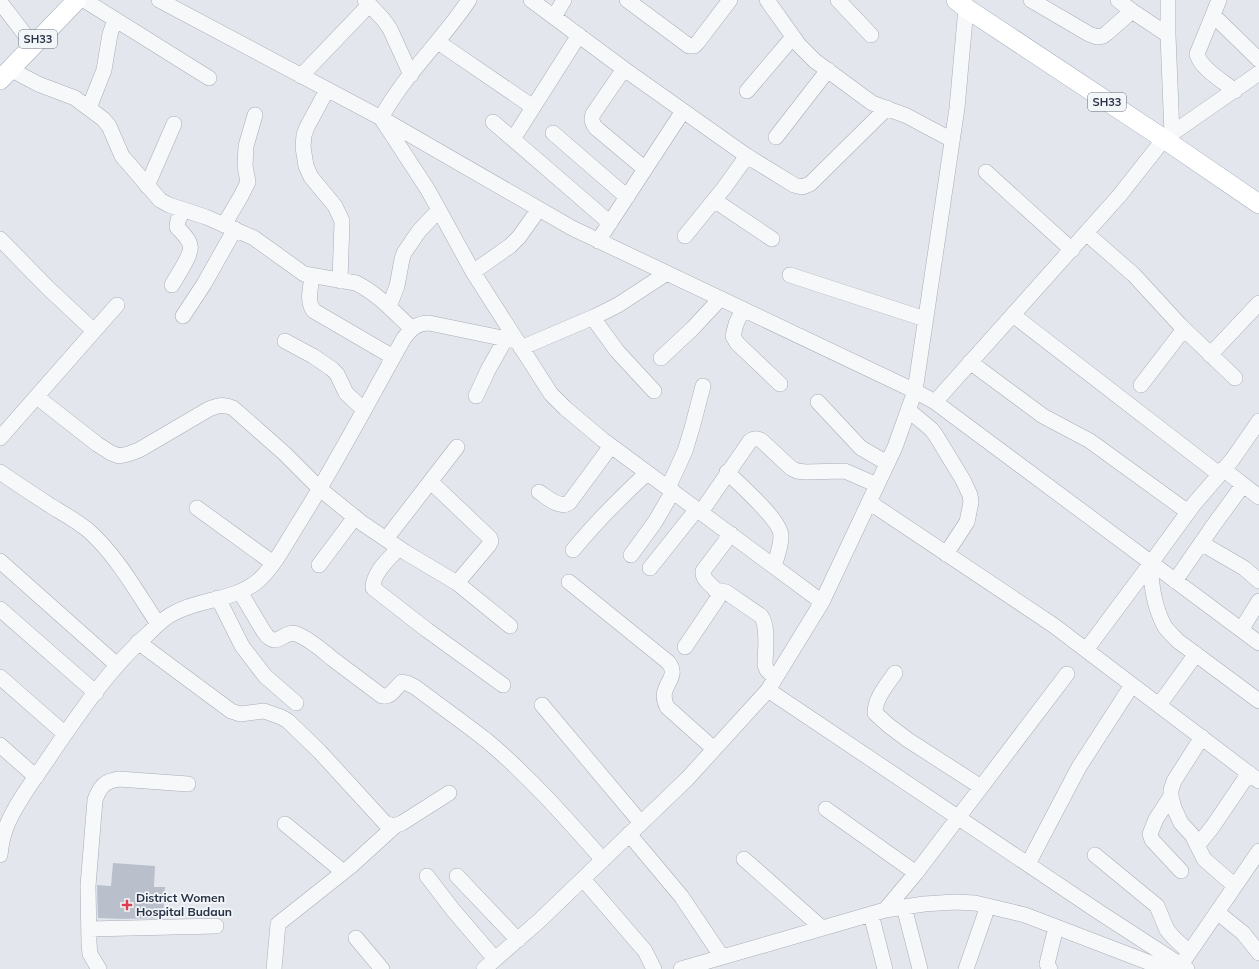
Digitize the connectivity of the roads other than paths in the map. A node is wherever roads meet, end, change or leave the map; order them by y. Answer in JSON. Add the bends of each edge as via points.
{"nodes":[{"id":1,"x":77,"y":0,"type":"edge"},
{"id":2,"x":84,"y":0,"type":"edge"},
{"id":3,"x":159,"y":0,"type":"edge"},
{"id":4,"x":469,"y":0,"type":"edge"},
{"id":5,"x":531,"y":0,"type":"edge"},
{"id":6,"x":564,"y":0,"type":"edge"},
{"id":7,"x":627,"y":0,"type":"edge"},
{"id":8,"x":730,"y":0,"type":"edge"},
{"id":9,"x":767,"y":0,"type":"edge"},
{"id":10,"x":838,"y":0,"type":"edge"},
{"id":11,"x":1031,"y":0,"type":"edge"},
{"id":12,"x":1118,"y":0,"type":"edge"},
{"id":13,"x":1168,"y":0,"type":"edge"},
{"id":14,"x":1219,"y":0,"type":"edge"},
{"id":15,"x":0,"y":2,"type":"edge"},
{"id":16,"x":367,"y":2,"type":"edge"},
{"id":17,"x":961,"y":4,"type":"edge"},
{"id":18,"x":1132,"y":11,"type":"junction"},
{"id":19,"x":1213,"y":16,"type":"junction"},
{"id":20,"x":554,"y":17,"type":"junction"},
{"id":21,"x":115,"y":20,"type":"junction"},
{"id":22,"x":1168,"y":34,"type":"junction"},
{"id":23,"x":579,"y":35,"type":"junction"},
{"id":24,"x":871,"y":35,"type":"dead end"},
{"id":25,"x":793,"y":37,"type":"junction"},
{"id":26,"x":438,"y":42,"type":"junction"},
{"id":27,"x":33,"y":45,"type":"junction"},
{"id":28,"x":1259,"y":60,"type":"edge"},
{"id":29,"x":624,"y":68,"type":"junction"},
{"id":30,"x":828,"y":70,"type":"junction"},
{"id":31,"x":4,"y":73,"type":"edge"},
{"id":32,"x":1259,"y":73,"type":"edge"},
{"id":33,"x":411,"y":75,"type":"junction"},
{"id":34,"x":301,"y":76,"type":"junction"},
{"id":35,"x":209,"y":78,"type":"dead end"},
{"id":36,"x":327,"y":90,"type":"junction"},
{"id":37,"x":747,"y":91,"type":"dead end"},
{"id":38,"x":1235,"y":91,"type":"junction"},
{"id":39,"x":89,"y":108,"type":"junction"},
{"id":40,"x":533,"y":108,"type":"junction"},
{"id":41,"x":887,"y":108,"type":"junction"},
{"id":42,"x":683,"y":111,"type":"junction"},
{"id":43,"x":255,"y":115,"type":"dead end"},
{"id":44,"x":381,"y":118,"type":"junction"},
{"id":45,"x":493,"y":122,"type":"dead end"},
{"id":46,"x":174,"y":124,"type":"dead end"},
{"id":47,"x":553,"y":133,"type":"dead end"},
{"id":48,"x":1168,"y":136,"type":"junction"},
{"id":49,"x":776,"y":137,"type":"dead end"},
{"id":50,"x":513,"y":139,"type":"junction"},
{"id":51,"x":952,"y":140,"type":"junction"},
{"id":52,"x":746,"y":156,"type":"junction"},
{"id":53,"x":645,"y":169,"type":"junction"},
{"id":54,"x":986,"y":172,"type":"dead end"},
{"id":55,"x":147,"y":186,"type":"junction"},
{"id":56,"x":627,"y":197,"type":"junction"},
{"id":57,"x":714,"y":200,"type":"junction"},
{"id":58,"x":1259,"y":204,"type":"edge"},
{"id":59,"x":539,"y":209,"type":"junction"},
{"id":60,"x":184,"y":210,"type":"junction"},
{"id":61,"x":439,"y":210,"type":"junction"},
{"id":62,"x":610,"y":222,"type":"junction"},
{"id":63,"x":230,"y":227,"type":"junction"},
{"id":64,"x":1086,"y":233,"type":"junction"},
{"id":65,"x":685,"y":236,"type":"dead end"},
{"id":66,"x":0,"y":239,"type":"edge"},
{"id":67,"x":772,"y":239,"type":"dead end"},
{"id":68,"x":598,"y":241,"type":"junction"},
{"id":69,"x":1072,"y":250,"type":"junction"},
{"id":70,"x":473,"y":272,"type":"junction"},
{"id":71,"x":667,"y":273,"type":"junction"},
{"id":72,"x":790,"y":275,"type":"dead end"},
{"id":73,"x":312,"y":276,"type":"junction"},
{"id":74,"x":340,"y":281,"type":"junction"},
{"id":75,"x":172,"y":285,"type":"dead end"},
{"id":76,"x":720,"y":299,"type":"junction"},
{"id":77,"x":1259,"y":303,"type":"edge"},
{"id":78,"x":117,"y":305,"type":"dead end"},
{"id":79,"x":389,"y":307,"type":"junction"},
{"id":80,"x":743,"y":310,"type":"junction"},
{"id":81,"x":1013,"y":315,"type":"junction"},
{"id":82,"x":183,"y":316,"type":"dead end"},
{"id":83,"x":593,"y":318,"type":"junction"},
{"id":84,"x":925,"y":319,"type":"junction"},
{"id":85,"x":411,"y":328,"type":"junction"},
{"id":86,"x":1184,"y":329,"type":"junction"},
{"id":87,"x":94,"y":331,"type":"junction"},
{"id":88,"x":285,"y":341,"type":"dead end"},
{"id":89,"x":514,"y":342,"type":"junction"},
{"id":90,"x":1210,"y":355,"type":"junction"},
{"id":91,"x":393,"y":357,"type":"junction"},
{"id":92,"x":661,"y":358,"type":"dead end"},
{"id":93,"x":970,"y":362,"type":"junction"},
{"id":94,"x":1235,"y":378,"type":"dead end"},
{"id":95,"x":780,"y":384,"type":"dead end"},
{"id":96,"x":1141,"y":385,"type":"dead end"},
{"id":97,"x":703,"y":386,"type":"dead end"},
{"id":98,"x":654,"y":391,"type":"dead end"},
{"id":99,"x":915,"y":391,"type":"junction"},
{"id":100,"x":476,"y":396,"type":"dead end"},
{"id":101,"x":37,"y":397,"type":"junction"},
{"id":102,"x":818,"y":402,"type":"dead end"},
{"id":103,"x":935,"y":402,"type":"junction"},
{"id":104,"x":364,"y":410,"type":"junction"},
{"id":105,"x":908,"y":410,"type":"junction"},
{"id":106,"x":1259,"y":422,"type":"edge"},
{"id":107,"x":0,"y":438,"type":"edge"},
{"id":108,"x":611,"y":446,"type":"junction"},
{"id":109,"x":457,"y":447,"type":"dead end"},
{"id":110,"x":887,"y":463,"type":"junction"},
{"id":111,"x":0,"y":472,"type":"edge"},
{"id":112,"x":727,"y":472,"type":"junction"},
{"id":113,"x":1221,"y":472,"type":"junction"},
{"id":114,"x":648,"y":473,"type":"junction"},
{"id":115,"x":431,"y":482,"type":"junction"},
{"id":116,"x":877,"y":485,"type":"junction"},
{"id":117,"x":1243,"y":485,"type":"junction"},
{"id":118,"x":320,"y":489,"type":"junction"},
{"id":119,"x":670,"y":490,"type":"junction"},
{"id":120,"x":539,"y":492,"type":"dead end"},
{"id":121,"x":1259,"y":497,"type":"edge"},
{"id":122,"x":869,"y":502,"type":"junction"},
{"id":123,"x":197,"y":508,"type":"dead end"},
{"id":124,"x":699,"y":510,"type":"junction"},
{"id":125,"x":1188,"y":512,"type":"junction"},
{"id":126,"x":355,"y":517,"type":"junction"},
{"id":127,"x":731,"y":534,"type":"junction"},
{"id":128,"x":386,"y":539,"type":"junction"},
{"id":129,"x":1201,"y":543,"type":"junction"},
{"id":130,"x":399,"y":548,"type":"junction"},
{"id":131,"x":573,"y":550,"type":"dead end"},
{"id":132,"x":946,"y":554,"type":"junction"},
{"id":133,"x":631,"y":555,"type":"dead end"},
{"id":134,"x":0,"y":561,"type":"edge"},
{"id":135,"x":273,"y":562,"type":"junction"},
{"id":136,"x":1151,"y":563,"type":"junction"},
{"id":137,"x":319,"y":565,"type":"dead end"},
{"id":138,"x":774,"y":566,"type":"junction"},
{"id":139,"x":650,"y":568,"type":"dead end"},
{"id":140,"x":1175,"y":581,"type":"junction"},
{"id":141,"x":1259,"y":581,"type":"edge"},
{"id":142,"x":569,"y":582,"type":"dead end"},
{"id":143,"x":457,"y":583,"type":"junction"},
{"id":144,"x":715,"y":590,"type":"junction"},
{"id":145,"x":240,"y":592,"type":"junction"},
{"id":146,"x":218,"y":598,"type":"junction"},
{"id":147,"x":1259,"y":601,"type":"edge"},
{"id":148,"x":822,"y":602,"type":"junction"},
{"id":149,"x":0,"y":609,"type":"edge"},
{"id":150,"x":158,"y":624,"type":"junction"},
{"id":151,"x":510,"y":626,"type":"dead end"},
{"id":152,"x":1241,"y":630,"type":"junction"},
{"id":153,"x":138,"y":642,"type":"junction"},
{"id":154,"x":1259,"y":643,"type":"edge"},
{"id":155,"x":685,"y":647,"type":"dead end"},
{"id":156,"x":1086,"y":650,"type":"junction"},
{"id":157,"x":1196,"y":654,"type":"junction"},
{"id":158,"x":117,"y":665,"type":"junction"},
{"id":159,"x":895,"y":673,"type":"dead end"},
{"id":160,"x":1067,"y":674,"type":"dead end"},
{"id":161,"x":0,"y":677,"type":"edge"},
{"id":162,"x":772,"y":684,"type":"junction"},
{"id":163,"x":503,"y":685,"type":"dead end"},
{"id":164,"x":1132,"y":685,"type":"junction"},
{"id":165,"x":96,"y":693,"type":"junction"},
{"id":166,"x":1259,"y":701,"type":"edge"},
{"id":167,"x":296,"y":703,"type":"dead end"},
{"id":168,"x":542,"y":705,"type":"dead end"},
{"id":169,"x":1159,"y":705,"type":"junction"},
{"id":170,"x":65,"y":734,"type":"junction"},
{"id":171,"x":1202,"y":737,"type":"junction"},
{"id":172,"x":0,"y":745,"type":"edge"},
{"id":173,"x":714,"y":749,"type":"junction"},
{"id":174,"x":36,"y":777,"type":"junction"},
{"id":175,"x":1254,"y":777,"type":"edge"},
{"id":176,"x":188,"y":784,"type":"dead end"},
{"id":177,"x":981,"y":787,"type":"junction"},
{"id":178,"x":448,"y":793,"type":"dead end"},
{"id":179,"x":1171,"y":796,"type":"junction"},
{"id":180,"x":826,"y":809,"type":"dead end"},
{"id":181,"x":958,"y":818,"type":"junction"},
{"id":182,"x":641,"y":823,"type":"junction"},
{"id":183,"x":285,"y":824,"type":"dead end"},
{"id":184,"x":396,"y":826,"type":"junction"},
{"id":185,"x":630,"y":834,"type":"junction"},
{"id":186,"x":1198,"y":845,"type":"junction"},
{"id":187,"x":1,"y":847,"type":"edge"},
{"id":188,"x":1259,"y":851,"type":"edge"},
{"id":189,"x":1095,"y":855,"type":"dead end"},
{"id":190,"x":744,"y":859,"type":"dead end"},
{"id":191,"x":603,"y":860,"type":"junction"},
{"id":192,"x":1028,"y":864,"type":"junction"},
{"id":193,"x":346,"y":870,"type":"junction"},
{"id":194,"x":1181,"y":871,"type":"dead end"},
{"id":195,"x":916,"y":873,"type":"junction"},
{"id":196,"x":427,"y":876,"type":"dead end"},
{"id":197,"x":457,"y":876,"type":"dead end"},
{"id":198,"x":583,"y":880,"type":"junction"},
{"id":199,"x":1235,"y":886,"type":"junction"},
{"id":200,"x":988,"y":906,"type":"junction"},
{"id":201,"x":904,"y":907,"type":"junction"},
{"id":202,"x":878,"y":912,"type":"junction"},
{"id":203,"x":1217,"y":912,"type":"junction"},
{"id":204,"x":216,"y":926,"type":"dead end"},
{"id":205,"x":1056,"y":927,"type":"junction"},
{"id":206,"x":822,"y":928,"type":"junction"},
{"id":207,"x":89,"y":929,"type":"junction"},
{"id":208,"x":356,"y":938,"type":"dead end"},
{"id":209,"x":518,"y":940,"type":"junction"},
{"id":210,"x":1189,"y":952,"type":"junction"},
{"id":211,"x":1259,"y":953,"type":"edge"},
{"id":212,"x":722,"y":957,"type":"junction"},
{"id":213,"x":490,"y":964,"type":"edge"},
{"id":214,"x":685,"y":968,"type":"edge"},
{"id":215,"x":1178,"y":968,"type":"edge"},
{"id":216,"x":99,"y":969,"type":"edge"},
{"id":217,"x":274,"y":969,"type":"edge"},
{"id":218,"x":382,"y":969,"type":"edge"},
{"id":219,"x":654,"y":969,"type":"edge"},
{"id":220,"x":885,"y":969,"type":"edge"},
{"id":221,"x":920,"y":969,"type":"edge"},
{"id":222,"x":966,"y":969,"type":"edge"},
{"id":223,"x":1050,"y":969,"type":"edge"}],
"edges":[{"from":1,"to":27,"type":"main road","number":"SH33"},
{"from":2,"to":21,"type":"street"},
{"from":3,"to":34,"type":"street"},
{"from":4,"to":26,"type":"street"},
{"from":5,"to":20,"type":"street"},
{"from":6,"to":20,"type":"street"},
{"from":7,"to":8,"type":"street","via":[[689,46],[694,46]]},
{"from":9,"to":25,"type":"street"},
{"from":10,"to":24,"type":"street"},
{"from":11,"to":18,"type":"street","via":[[1097,37],[1107,33]]},
{"from":12,"to":18,"type":"street"},
{"from":13,"to":22,"type":"street"},
{"from":14,"to":19,"type":"street"},
{"from":15,"to":27,"type":"street"},
{"from":16,"to":33,"type":"street","via":[[390,29]]},
{"from":16,"to":34,"type":"street"},
{"from":17,"to":48,"type":"main road","number":"SH33"},
{"from":17,"to":51,"type":"street","via":[[957,108]]},
{"from":18,"to":22,"type":"street"},
{"from":19,"to":28,"type":"street"},
{"from":19,"to":38,"type":"street","via":[[1197,54],[1198,60]]},
{"from":20,"to":23,"type":"street"},
{"from":21,"to":35,"type":"street"},
{"from":21,"to":39,"type":"street","via":[[104,70]]},
{"from":22,"to":48,"type":"street"},
{"from":23,"to":29,"type":"street"},
{"from":23,"to":40,"type":"street"},
{"from":25,"to":30,"type":"street","via":[[815,61]]},
{"from":25,"to":37,"type":"street"},
{"from":26,"to":33,"type":"street"},
{"from":26,"to":40,"type":"street"},
{"from":27,"to":31,"type":"main road","number":"SH33"},
{"from":29,"to":42,"type":"street"},
{"from":29,"to":53,"type":"street","via":[[593,114],[593,124]]},
{"from":30,"to":41,"type":"street","via":[[872,103]]},
{"from":30,"to":49,"type":"street"},
{"from":31,"to":39,"type":"street","via":[[75,98]]},
{"from":32,"to":38,"type":"street"},
{"from":33,"to":44,"type":"street","via":[[391,100]]},
{"from":34,"to":36,"type":"street"},
{"from":36,"to":44,"type":"street"},
{"from":36,"to":74,"type":"street","via":[[307,127],[303,147],[311,177],[335,206],[342,221]]},
{"from":38,"to":48,"type":"street"},
{"from":39,"to":55,"type":"street","via":[[109,126],[122,156]]},
{"from":40,"to":50,"type":"street"},
{"from":41,"to":51,"type":"street"},
{"from":41,"to":52,"type":"street","via":[[819,176],[802,187],[794,185]]},
{"from":42,"to":52,"type":"street"},
{"from":42,"to":53,"type":"street"},
{"from":43,"to":63,"type":"street","via":[[246,146],[248,182]]},
{"from":44,"to":59,"type":"street"},
{"from":44,"to":61,"type":"street"},
{"from":45,"to":50,"type":"street"},
{"from":46,"to":55,"type":"street"},
{"from":47,"to":56,"type":"street"},
{"from":48,"to":58,"type":"main road","number":"SH33"},
{"from":48,"to":64,"type":"street"},
{"from":50,"to":62,"type":"street"},
{"from":51,"to":84,"type":"street"},
{"from":52,"to":57,"type":"street"},
{"from":53,"to":56,"type":"street"},
{"from":54,"to":69,"type":"street"},
{"from":55,"to":60,"type":"street","via":[[160,200]]},
{"from":56,"to":62,"type":"street"},
{"from":57,"to":65,"type":"street"},
{"from":57,"to":67,"type":"street"},
{"from":59,"to":68,"type":"street"},
{"from":59,"to":70,"type":"street","via":[[510,246]]},
{"from":60,"to":63,"type":"street"},
{"from":60,"to":75,"type":"street","via":[[177,227],[189,241],[190,253]]},
{"from":61,"to":70,"type":"street"},
{"from":61,"to":79,"type":"street","via":[[419,231],[404,253],[397,286]]},
{"from":62,"to":68,"type":"street"},
{"from":63,"to":73,"type":"street","via":[[254,238],[298,271]]},
{"from":63,"to":82,"type":"street","via":[[204,284]]},
{"from":64,"to":69,"type":"street"},
{"from":64,"to":86,"type":"street","via":[[1134,274]]},
{"from":66,"to":87,"type":"street"},
{"from":68,"to":71,"type":"street"},
{"from":69,"to":81,"type":"street"},
{"from":70,"to":89,"type":"street"},
{"from":71,"to":76,"type":"street"},
{"from":71,"to":83,"type":"street"},
{"from":72,"to":84,"type":"street"},
{"from":73,"to":74,"type":"street"},
{"from":73,"to":91,"type":"street","via":[[309,301],[314,311]]},
{"from":74,"to":79,"type":"street","via":[[364,287],[376,294]]},
{"from":76,"to":80,"type":"street"},
{"from":76,"to":92,"type":"street"},
{"from":77,"to":90,"type":"street"},
{"from":78,"to":87,"type":"street"},
{"from":79,"to":85,"type":"street"},
{"from":80,"to":95,"type":"street","via":[[733,336],[737,343]]},
{"from":80,"to":99,"type":"street"},
{"from":81,"to":93,"type":"street"},
{"from":81,"to":113,"type":"street"},
{"from":83,"to":89,"type":"street"},
{"from":83,"to":98,"type":"street","via":[[617,351]]},
{"from":84,"to":99,"type":"street"},
{"from":85,"to":89,"type":"street","via":[[420,323],[429,323]]},
{"from":85,"to":91,"type":"street"},
{"from":86,"to":90,"type":"street"},
{"from":86,"to":96,"type":"street"},
{"from":87,"to":101,"type":"street"},
{"from":88,"to":104,"type":"street","via":[[332,369],[346,393]]},
{"from":89,"to":100,"type":"street","via":[[488,370]]},
{"from":89,"to":108,"type":"street","via":[[564,408]]},
{"from":90,"to":94,"type":"street"},
{"from":91,"to":104,"type":"street"},
{"from":93,"to":103,"type":"street"},
{"from":93,"to":125,"type":"street","via":[[1043,416],[1090,441]]},
{"from":97,"to":119,"type":"street","via":[[685,451]]},
{"from":99,"to":103,"type":"street"},
{"from":99,"to":105,"type":"street"},
{"from":101,"to":107,"type":"street"},
{"from":101,"to":118,"type":"street","via":[[97,444],[119,456],[139,450],[209,409],[227,405],[284,453]]},
{"from":102,"to":110,"type":"street","via":[[861,448]]},
{"from":103,"to":136,"type":"street"},
{"from":104,"to":118,"type":"street"},
{"from":105,"to":110,"type":"street"},
{"from":105,"to":132,"type":"street","via":[[935,434],[970,496],[967,522]]},
{"from":106,"to":113,"type":"street"},
{"from":108,"to":114,"type":"street"},
{"from":108,"to":120,"type":"street","via":[[565,506],[560,506]]},
{"from":109,"to":115,"type":"street"},
{"from":110,"to":116,"type":"street"},
{"from":111,"to":150,"type":"street","via":[[89,531],[120,568]]},
{"from":112,"to":116,"type":"street","via":[[754,438],[762,441],[797,471],[845,471]]},
{"from":112,"to":124,"type":"street"},
{"from":112,"to":138,"type":"street","via":[[768,512],[780,529]]},
{"from":113,"to":117,"type":"street"},
{"from":113,"to":125,"type":"street"},
{"from":114,"to":119,"type":"street"},
{"from":114,"to":131,"type":"street","via":[[620,497]]},
{"from":115,"to":128,"type":"street"},
{"from":115,"to":143,"type":"street","via":[[490,538],[489,545]]},
{"from":116,"to":122,"type":"street"},
{"from":117,"to":121,"type":"street"},
{"from":117,"to":129,"type":"street"},
{"from":118,"to":126,"type":"street"},
{"from":118,"to":135,"type":"street"},
{"from":119,"to":124,"type":"street"},
{"from":119,"to":133,"type":"street","via":[[655,522]]},
{"from":122,"to":132,"type":"street"},
{"from":122,"to":148,"type":"street"},
{"from":123,"to":135,"type":"street"},
{"from":124,"to":127,"type":"street"},
{"from":124,"to":139,"type":"street"},
{"from":125,"to":136,"type":"street"},
{"from":126,"to":128,"type":"street"},
{"from":126,"to":137,"type":"street"},
{"from":127,"to":138,"type":"street"},
{"from":127,"to":144,"type":"street","via":[[703,571],[704,579]]},
{"from":128,"to":130,"type":"street"},
{"from":129,"to":140,"type":"street"},
{"from":129,"to":141,"type":"street","via":[[1244,568]]},
{"from":130,"to":143,"type":"street"},
{"from":130,"to":163,"type":"street","via":[[380,569],[373,588]]},
{"from":132,"to":156,"type":"street"},
{"from":134,"to":158,"type":"street"},
{"from":135,"to":145,"type":"street","via":[[259,579]]},
{"from":136,"to":140,"type":"street"},
{"from":136,"to":156,"type":"street"},
{"from":136,"to":157,"type":"street","via":[[1151,578],[1164,625]]},
{"from":138,"to":148,"type":"street"},
{"from":140,"to":152,"type":"street"},
{"from":142,"to":173,"type":"street","via":[[668,662],[672,674],[663,693],[664,701]]},
{"from":143,"to":151,"type":"street"},
{"from":144,"to":155,"type":"street","via":[[718,598]]},
{"from":144,"to":162,"type":"street","via":[[726,592],[764,620],[765,665]]},
{"from":145,"to":146,"type":"street"},
{"from":145,"to":191,"type":"street","via":[[268,637],[279,640],[285,635],[297,634],[382,696],[389,696],[402,682],[415,687],[515,766],[562,813]]},
{"from":146,"to":150,"type":"street","via":[[174,613]]},
{"from":146,"to":167,"type":"street","via":[[242,646],[264,676]]},
{"from":147,"to":152,"type":"street"},
{"from":148,"to":162,"type":"street"},
{"from":149,"to":165,"type":"street"},
{"from":150,"to":153,"type":"street"},
{"from":152,"to":154,"type":"street"},
{"from":153,"to":158,"type":"street"},
{"from":153,"to":184,"type":"street","via":[[231,711],[240,714],[264,711],[281,717],[320,752],[385,823]]},
{"from":156,"to":164,"type":"street"},
{"from":157,"to":166,"type":"street"},
{"from":157,"to":169,"type":"street"},
{"from":158,"to":165,"type":"street"},
{"from":159,"to":177,"type":"street","via":[[878,699],[875,713],[908,740]]},
{"from":160,"to":177,"type":"street"},
{"from":161,"to":170,"type":"street"},
{"from":162,"to":173,"type":"street"},
{"from":162,"to":181,"type":"street"},
{"from":164,"to":169,"type":"street"},
{"from":164,"to":192,"type":"street","via":[[1079,767]]},
{"from":165,"to":170,"type":"street"},
{"from":168,"to":182,"type":"street"},
{"from":169,"to":171,"type":"street"},
{"from":170,"to":174,"type":"street"},
{"from":171,"to":175,"type":"street"},
{"from":171,"to":179,"type":"street","via":[[1174,781]]},
{"from":172,"to":174,"type":"street"},
{"from":173,"to":182,"type":"street"},
{"from":174,"to":187,"type":"street","via":[[7,825]]},
{"from":175,"to":186,"type":"street"},
{"from":176,"to":207,"type":"street","via":[[119,779],[103,783],[95,800],[88,886]]},
{"from":177,"to":181,"type":"street"},
{"from":178,"to":184,"type":"street"},
{"from":179,"to":186,"type":"street","via":[[1181,823]]},
{"from":179,"to":194,"type":"street","via":[[1156,819],[1150,834],[1152,840]]},
{"from":180,"to":195,"type":"street"},
{"from":181,"to":192,"type":"street"},
{"from":181,"to":195,"type":"street"},
{"from":182,"to":185,"type":"street"},
{"from":183,"to":193,"type":"street","via":[[335,866]]},
{"from":184,"to":193,"type":"street"},
{"from":185,"to":191,"type":"street"},
{"from":185,"to":212,"type":"street","via":[[681,896]]},
{"from":186,"to":199,"type":"street","via":[[1204,859]]},
{"from":188,"to":199,"type":"street"},
{"from":189,"to":210,"type":"street","via":[[1157,906],[1167,930]]},
{"from":190,"to":206,"type":"street"},
{"from":191,"to":198,"type":"street"},
{"from":192,"to":215,"type":"street"},
{"from":193,"to":217,"type":"street","via":[[278,924]]},
{"from":195,"to":202,"type":"street"},
{"from":196,"to":213,"type":"street"},
{"from":197,"to":209,"type":"street"},
{"from":198,"to":209,"type":"street"},
{"from":198,"to":219,"type":"street","via":[[645,950]]},
{"from":199,"to":203,"type":"street"},
{"from":200,"to":201,"type":"street","via":[[955,902]]},
{"from":200,"to":205,"type":"street","via":[[1024,915]]},
{"from":200,"to":222,"type":"street"},
{"from":201,"to":202,"type":"street"},
{"from":201,"to":221,"type":"street"},
{"from":202,"to":206,"type":"street"},
{"from":202,"to":220,"type":"street"},
{"from":203,"to":210,"type":"street"},
{"from":203,"to":211,"type":"street","via":[[1243,933]]},
{"from":204,"to":207,"type":"street"},
{"from":205,"to":215,"type":"street"},
{"from":205,"to":223,"type":"street","via":[[1047,964]]},
{"from":206,"to":212,"type":"street"},
{"from":207,"to":216,"type":"street","via":[[90,954]]},
{"from":208,"to":218,"type":"street"},
{"from":209,"to":213,"type":"street"},
{"from":210,"to":215,"type":"street"},
{"from":212,"to":214,"type":"street"}]}
